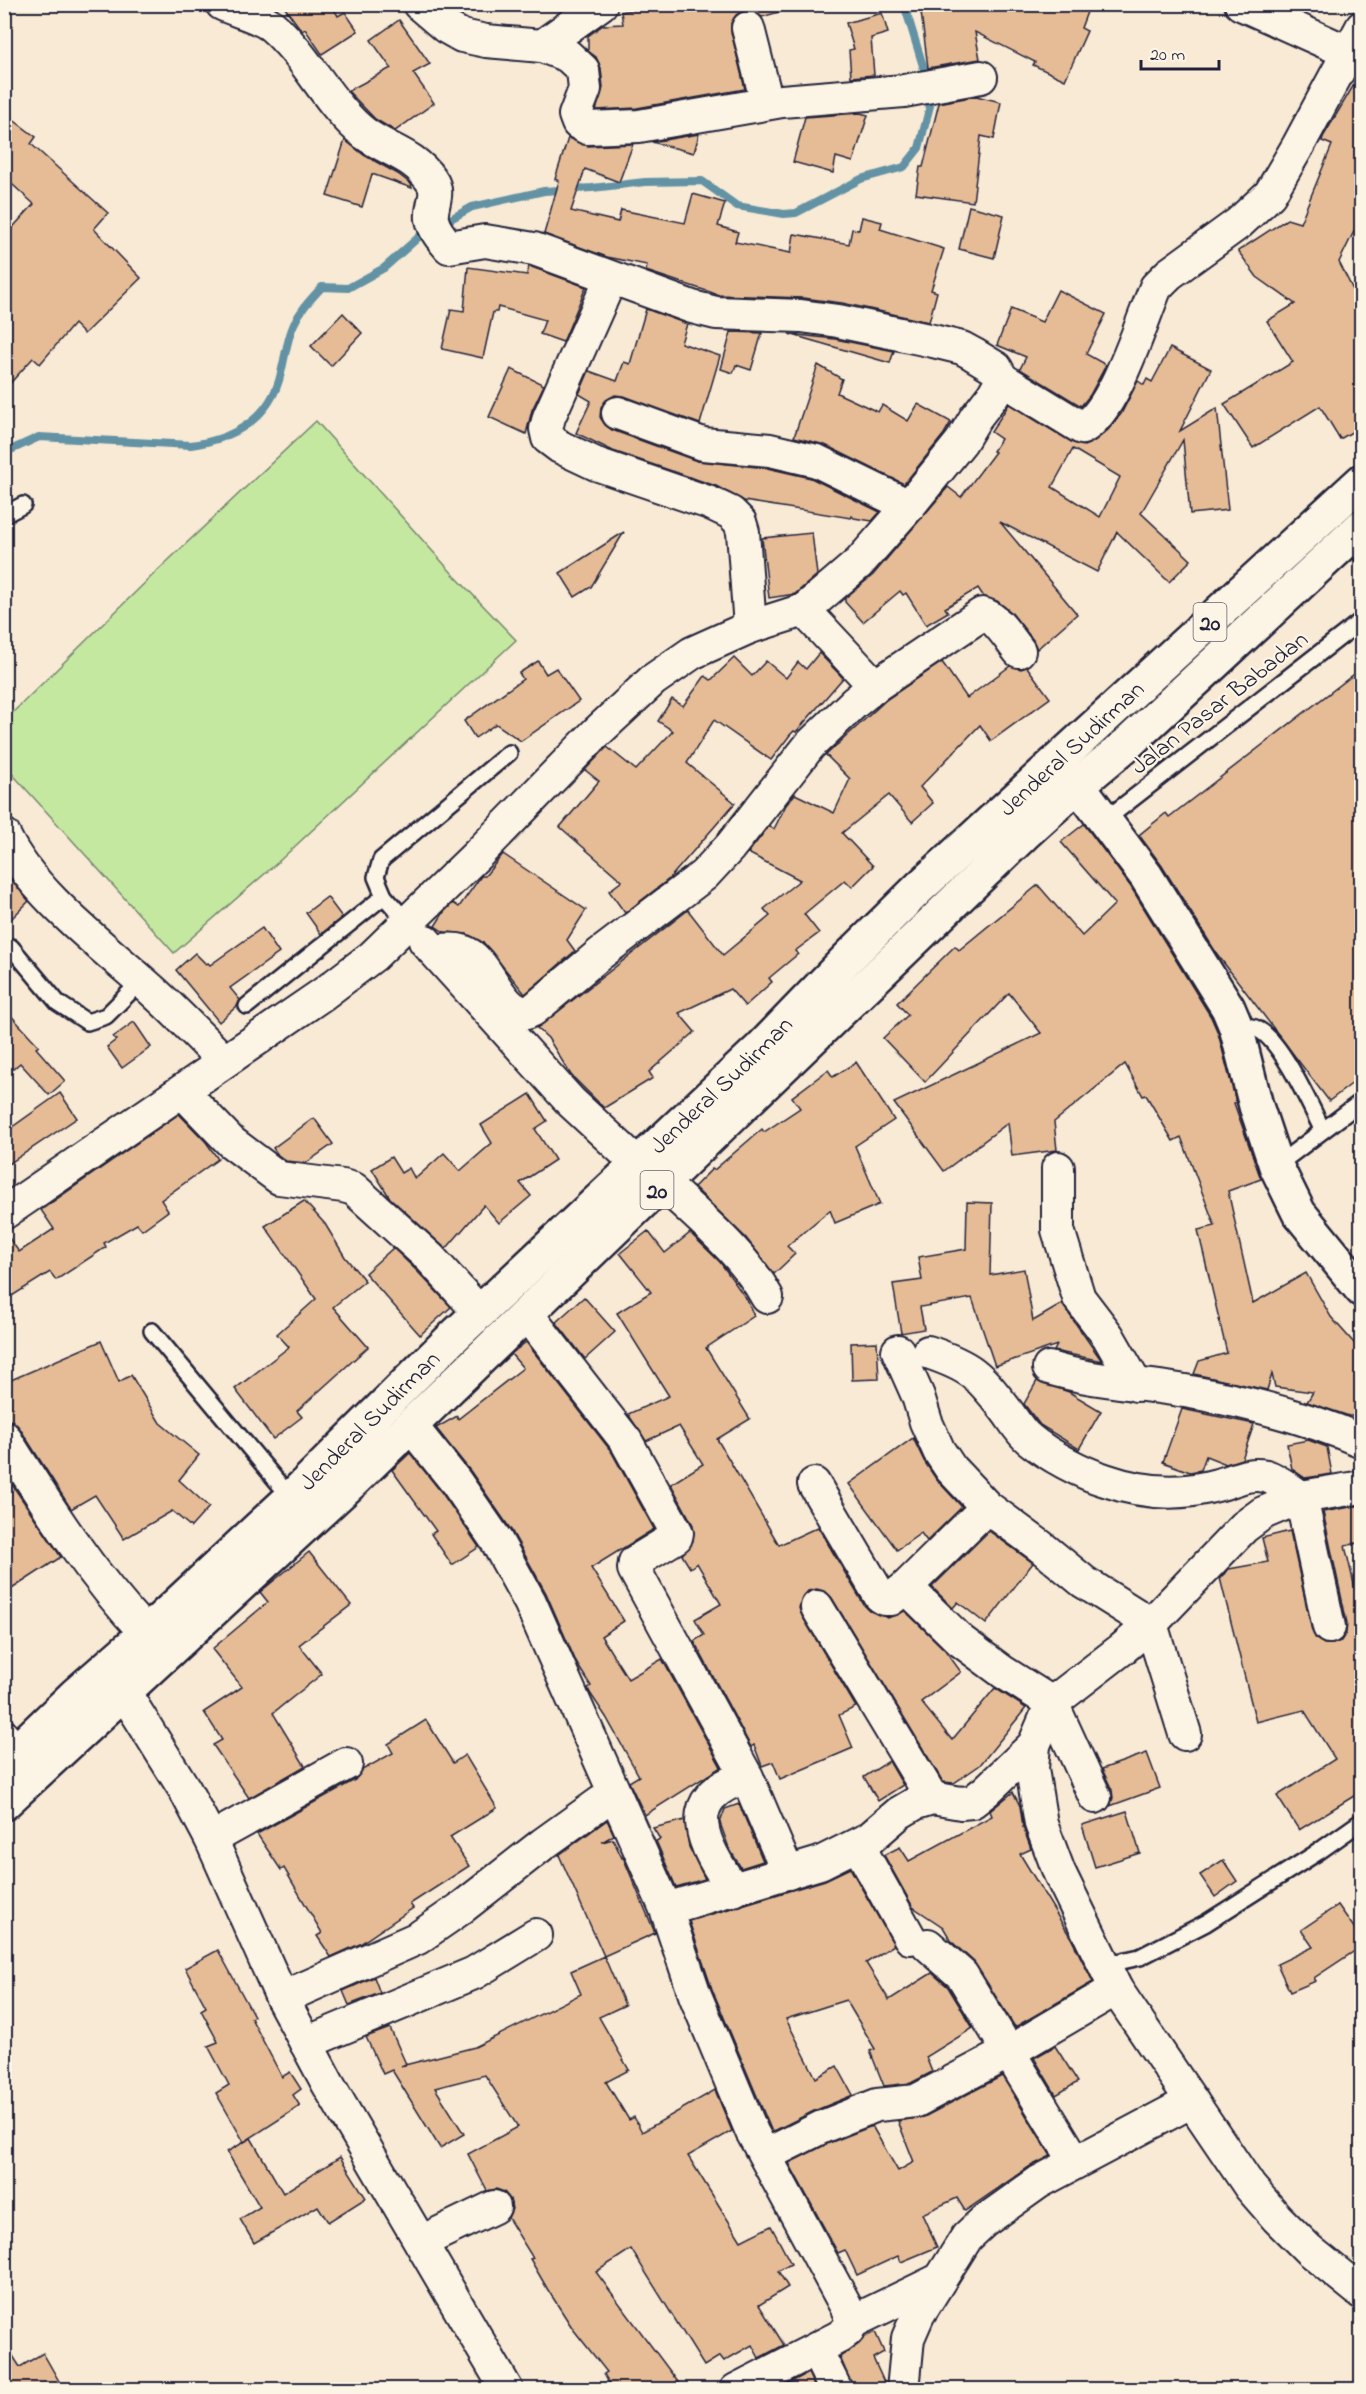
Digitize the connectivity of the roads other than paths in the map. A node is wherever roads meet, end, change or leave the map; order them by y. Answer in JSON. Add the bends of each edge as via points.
{"nodes":[{"id":1,"x":222,"y":4,"type":"edge"},
{"id":2,"x":419,"y":4,"type":"edge"},
{"id":3,"x":601,"y":4,"type":"edge"},
{"id":4,"x":1241,"y":4,"type":"edge"},
{"id":5,"x":748,"y":28,"type":"dead end"},
{"id":6,"x":1356,"y":40,"type":"edge"},
{"id":7,"x":542,"y":46,"type":"junction"},
{"id":8,"x":981,"y":77,"type":"dead end"},
{"id":9,"x":767,"y":103,"type":"junction"},
{"id":10,"x":611,"y":278,"type":"junction"},
{"id":11,"x":1002,"y":379,"type":"junction"},
{"id":12,"x":618,"y":413,"type":"dead end"},
{"id":13,"x":1362,"y":482,"type":"edge"},
{"id":14,"x":23,"y":505,"type":"dead end"},
{"id":15,"x":909,"y":506,"type":"junction"},
{"id":16,"x":4,"y":515,"type":"edge"},
{"id":17,"x":1358,"y":539,"type":"edge"},
{"id":18,"x":804,"y":610,"type":"junction"},
{"id":19,"x":1362,"y":620,"type":"edge"},
{"id":20,"x":750,"y":627,"type":"junction"},
{"id":21,"x":1019,"y":651,"type":"dead end"},
{"id":22,"x":875,"y":686,"type":"junction"},
{"id":23,"x":509,"y":753,"type":"dead end"},
{"id":24,"x":1078,"y":784,"type":"junction"},
{"id":25,"x":1105,"y":820,"type":"junction"},
{"id":26,"x":4,"y":835,"type":"edge"},
{"id":27,"x":384,"y":896,"type":"junction"},
{"id":28,"x":407,"y":922,"type":"junction"},
{"id":29,"x":11,"y":947,"type":"dead end"},
{"id":30,"x":434,"y":951,"type":"junction"},
{"id":31,"x":141,"y":981,"type":"junction"},
{"id":32,"x":247,"y":1006,"type":"dead end"},
{"id":33,"x":1236,"y":1027,"type":"junction"},
{"id":34,"x":224,"y":1061,"type":"junction"},
{"id":35,"x":182,"y":1091,"type":"junction"},
{"id":36,"x":1362,"y":1101,"type":"edge"},
{"id":37,"x":1322,"y":1129,"type":"junction"},
{"id":38,"x":1276,"y":1166,"type":"junction"},
{"id":39,"x":1058,"y":1168,"type":"dead end"},
{"id":40,"x":651,"y":1174,"type":"junction"},
{"id":41,"x":4,"y":1213,"type":"edge"},
{"id":42,"x":1362,"y":1290,"type":"edge"},
{"id":43,"x":767,"y":1297,"type":"dead end"},
{"id":44,"x":480,"y":1313,"type":"junction"},
{"id":45,"x":527,"y":1314,"type":"junction"},
{"id":46,"x":152,"y":1331,"type":"dead end"},
{"id":47,"x":1049,"y":1368,"type":"dead end"},
{"id":48,"x":1136,"y":1385,"type":"junction"},
{"id":49,"x":411,"y":1426,"type":"junction"},
{"id":50,"x":4,"y":1437,"type":"edge"},
{"id":51,"x":1362,"y":1441,"type":"edge"},
{"id":52,"x":814,"y":1484,"type":"dead end"},
{"id":53,"x":1362,"y":1487,"type":"edge"},
{"id":54,"x":1301,"y":1497,"type":"junction"},
{"id":55,"x":291,"y":1498,"type":"junction"},
{"id":56,"x":987,"y":1508,"type":"junction"},
{"id":57,"x":906,"y":1587,"type":"junction"},
{"id":58,"x":817,"y":1607,"type":"dead end"},
{"id":59,"x":1151,"y":1624,"type":"junction"},
{"id":60,"x":1329,"y":1626,"type":"dead end"},
{"id":61,"x":146,"y":1633,"type":"junction"},
{"id":62,"x":124,"y":1692,"type":"junction"},
{"id":63,"x":1052,"y":1703,"type":"junction"},
{"id":64,"x":1185,"y":1734,"type":"dead end"},
{"id":65,"x":11,"y":1745,"type":"edge"},
{"id":66,"x":1034,"y":1745,"type":"junction"},
{"id":67,"x":346,"y":1764,"type":"dead end"},
{"id":68,"x":747,"y":1778,"type":"junction"},
{"id":69,"x":614,"y":1793,"type":"junction"},
{"id":70,"x":1095,"y":1797,"type":"dead end"},
{"id":71,"x":932,"y":1798,"type":"junction"},
{"id":72,"x":4,"y":1803,"type":"edge"},
{"id":73,"x":1362,"y":1821,"type":"edge"},
{"id":74,"x":211,"y":1839,"type":"junction"},
{"id":75,"x":858,"y":1845,"type":"junction"},
{"id":76,"x":788,"y":1873,"type":"junction"},
{"id":77,"x":734,"y":1890,"type":"junction"},
{"id":78,"x":666,"y":1909,"type":"junction"},
{"id":79,"x":536,"y":1935,"type":"dead end"},
{"id":80,"x":1110,"y":1977,"type":"junction"},
{"id":81,"x":282,"y":1998,"type":"junction"},
{"id":82,"x":306,"y":2043,"type":"junction"},
{"id":83,"x":1007,"y":2053,"type":"junction"},
{"id":84,"x":1192,"y":2101,"type":"junction"},
{"id":85,"x":766,"y":2155,"type":"junction"},
{"id":86,"x":1075,"y":2161,"type":"junction"},
{"id":87,"x":495,"y":2207,"type":"dead end"},
{"id":88,"x":421,"y":2242,"type":"junction"},
{"id":89,"x":939,"y":2280,"type":"junction"},
{"id":90,"x":1362,"y":2293,"type":"edge"},
{"id":91,"x":852,"y":2322,"type":"junction"},
{"id":92,"x":816,"y":2350,"type":"junction"},
{"id":93,"x":507,"y":2390,"type":"edge"},
{"id":94,"x":736,"y":2390,"type":"edge"},
{"id":95,"x":836,"y":2390,"type":"edge"},
{"id":96,"x":903,"y":2390,"type":"edge"}],
"edges":[{"from":1,"to":10,"type":"street","via":[[271,25],[364,133],[412,159],[432,181],[437,193],[435,226],[449,247],[485,242],[534,249]]},
{"from":2,"to":7,"type":"street","via":[[462,36]]},
{"from":3,"to":7,"type":"street"},
{"from":4,"to":6,"type":"street"},
{"from":5,"to":9,"type":"street"},
{"from":6,"to":11,"type":"street","via":[[1270,194],[1239,223],[1168,273],[1156,287],[1113,393],[1089,425],[1082,428]]},
{"from":7,"to":9,"type":"street","via":[[568,56],[583,70],[585,89],[575,115],[586,128],[639,126]]},
{"from":8,"to":9,"type":"street","via":[[904,91]]},
{"from":10,"to":11,"type":"street","via":[[716,313],[838,321],[962,348],[996,368]]},
{"from":10,"to":20,"type":"street","via":[[549,417],[548,438],[596,464],[731,513],[743,532]]},
{"from":11,"to":15,"type":"street","via":[[961,442]]},
{"from":12,"to":15,"type":"street","via":[[703,444],[770,450],[817,461]]},
{"from":13,"to":40,"type":"main road","name":"Jenderal Sudirman","number":"20","via":[[920,887],[761,1048]]},
{"from":14,"to":16,"type":"lane"},
{"from":15,"to":18,"type":"street","via":[[859,563]]},
{"from":17,"to":24,"type":"main road","name":"Jenderal Sudirman","number":"20"},
{"from":18,"to":20,"type":"street"},
{"from":18,"to":22,"type":"street"},
{"from":19,"to":25,"type":"lane","name":"Jalan Pasar Babadan"},
{"from":20,"to":28,"type":"street","via":[[692,653],[629,700]]},
{"from":21,"to":22,"type":"street","via":[[992,619],[982,614]]},
{"from":22,"to":30,"type":"street","via":[[810,746],[704,875],[534,1010],[515,1010],[465,952]]},
{"from":23,"to":27,"type":"lane","via":[[381,860],[376,877]]},
{"from":24,"to":25,"type":"main road"},
{"from":24,"to":40,"type":"main road","name":"Jenderal Sudirman","number":"20"},
{"from":25,"to":33,"type":"main road","via":[[1158,895]]},
{"from":26,"to":31,"type":"street","via":[[57,904]]},
{"from":27,"to":28,"type":"lane"},
{"from":27,"to":32,"type":"lane"},
{"from":28,"to":30,"type":"street"},
{"from":28,"to":34,"type":"street","via":[[373,956],[323,994]]},
{"from":29,"to":31,"type":"lane","via":[[58,1003],[87,1022],[106,1016]]},
{"from":30,"to":40,"type":"street","via":[[571,1102]]},
{"from":31,"to":34,"type":"street"},
{"from":33,"to":37,"type":"lane","via":[[1251,1026],[1271,1040]]},
{"from":33,"to":38,"type":"main road"},
{"from":34,"to":35,"type":"street"},
{"from":35,"to":41,"type":"street"},
{"from":35,"to":44,"type":"street","via":[[231,1142],[279,1178],[354,1189],[430,1258]]},
{"from":36,"to":37,"type":"lane"},
{"from":37,"to":38,"type":"lane"},
{"from":38,"to":42,"type":"main road","via":[[1299,1213]]},
{"from":39,"to":48,"type":"street","via":[[1058,1230],[1079,1298]]},
{"from":40,"to":43,"type":"street","via":[[741,1261]]},
{"from":40,"to":44,"type":"main road","name":"Jenderal Sudirman","number":"20"},
{"from":40,"to":45,"type":"main road","name":"Jenderal Sudirman","number":"20"},
{"from":44,"to":55,"type":"main road","name":"Jenderal Sudirman","number":"20"},
{"from":45,"to":49,"type":"main road","name":"Jenderal Sudirman","number":"20"},
{"from":45,"to":68,"type":"street","via":[[626,1440],[675,1528],[676,1537],[635,1562],[634,1569]]},
{"from":46,"to":55,"type":"lane"},
{"from":47,"to":48,"type":"street","via":[[1078,1377]]},
{"from":48,"to":51,"type":"street","via":[[1235,1402]]},
{"from":49,"to":62,"type":"main road","name":"Jenderal Sudirman","number":"20"},
{"from":49,"to":69,"type":"street","via":[[496,1540],[530,1602]]},
{"from":50,"to":61,"type":"street","via":[[77,1551]]},
{"from":52,"to":57,"type":"street","via":[[880,1596],[891,1599]]},
{"from":53,"to":54,"type":"street"},
{"from":54,"to":56,"type":"street","via":[[1268,1476],[1243,1475],[1218,1485],[1166,1492],[1147,1492],[1103,1480],[1028,1438],[986,1384],[960,1363],[913,1351],[939,1451],[951,1470]]},
{"from":54,"to":59,"type":"street","via":[[1263,1513],[1244,1527]]},
{"from":54,"to":60,"type":"street"},
{"from":55,"to":61,"type":"main road","name":"Jenderal Sudirman","number":"20"},
{"from":56,"to":57,"type":"street"},
{"from":56,"to":59,"type":"street","via":[[1084,1582]]},
{"from":57,"to":63,"type":"street","via":[[961,1641]]},
{"from":58,"to":71,"type":"street"},
{"from":59,"to":63,"type":"street"},
{"from":59,"to":64,"type":"street"},
{"from":61,"to":65,"type":"main road","name":"Jenderal Sudirman","number":"20"},
{"from":62,"to":72,"type":"main road","name":"Jenderal Sudirman","number":"20"},
{"from":62,"to":74,"type":"street"},
{"from":63,"to":66,"type":"street"},
{"from":63,"to":70,"type":"street"},
{"from":66,"to":71,"type":"street","via":[[972,1802]]},
{"from":66,"to":80,"type":"street","via":[[1032,1769],[1041,1824],[1059,1872]]},
{"from":67,"to":74,"type":"street"},
{"from":68,"to":76,"type":"street"},
{"from":68,"to":77,"type":"street","via":[[726,1783],[708,1798],[702,1814],[704,1838]]},
{"from":69,"to":78,"type":"street"},
{"from":69,"to":81,"type":"street","via":[[418,1938]]},
{"from":71,"to":75,"type":"street","via":[[899,1813]]},
{"from":73,"to":80,"type":"lane","via":[[1265,1886]]},
{"from":74,"to":81,"type":"street"},
{"from":75,"to":76,"type":"street"},
{"from":75,"to":83,"type":"street","via":[[919,1942],[962,1975]]},
{"from":76,"to":77,"type":"street"},
{"from":77,"to":78,"type":"street"},
{"from":78,"to":85,"type":"street","via":[[711,2035],[752,2132]]},
{"from":79,"to":82,"type":"street","via":[[474,1973]]},
{"from":80,"to":83,"type":"street"},
{"from":80,"to":84,"type":"street"},
{"from":81,"to":82,"type":"street"},
{"from":82,"to":88,"type":"street"},
{"from":83,"to":85,"type":"street","via":[[916,2101],[877,2105]]},
{"from":83,"to":86,"type":"street"},
{"from":84,"to":86,"type":"street"},
{"from":84,"to":90,"type":"street","via":[[1250,2187],[1277,2218]]},
{"from":85,"to":91,"type":"street"},
{"from":86,"to":89,"type":"street","via":[[983,2222],[967,2237]]},
{"from":87,"to":88,"type":"street"},
{"from":88,"to":93,"type":"street"},
{"from":89,"to":91,"type":"street"},
{"from":89,"to":96,"type":"street","via":[[908,2338]]},
{"from":91,"to":92,"type":"street","via":[[839,2337]]},
{"from":92,"to":94,"type":"street"},
{"from":92,"to":95,"type":"street"}]}
